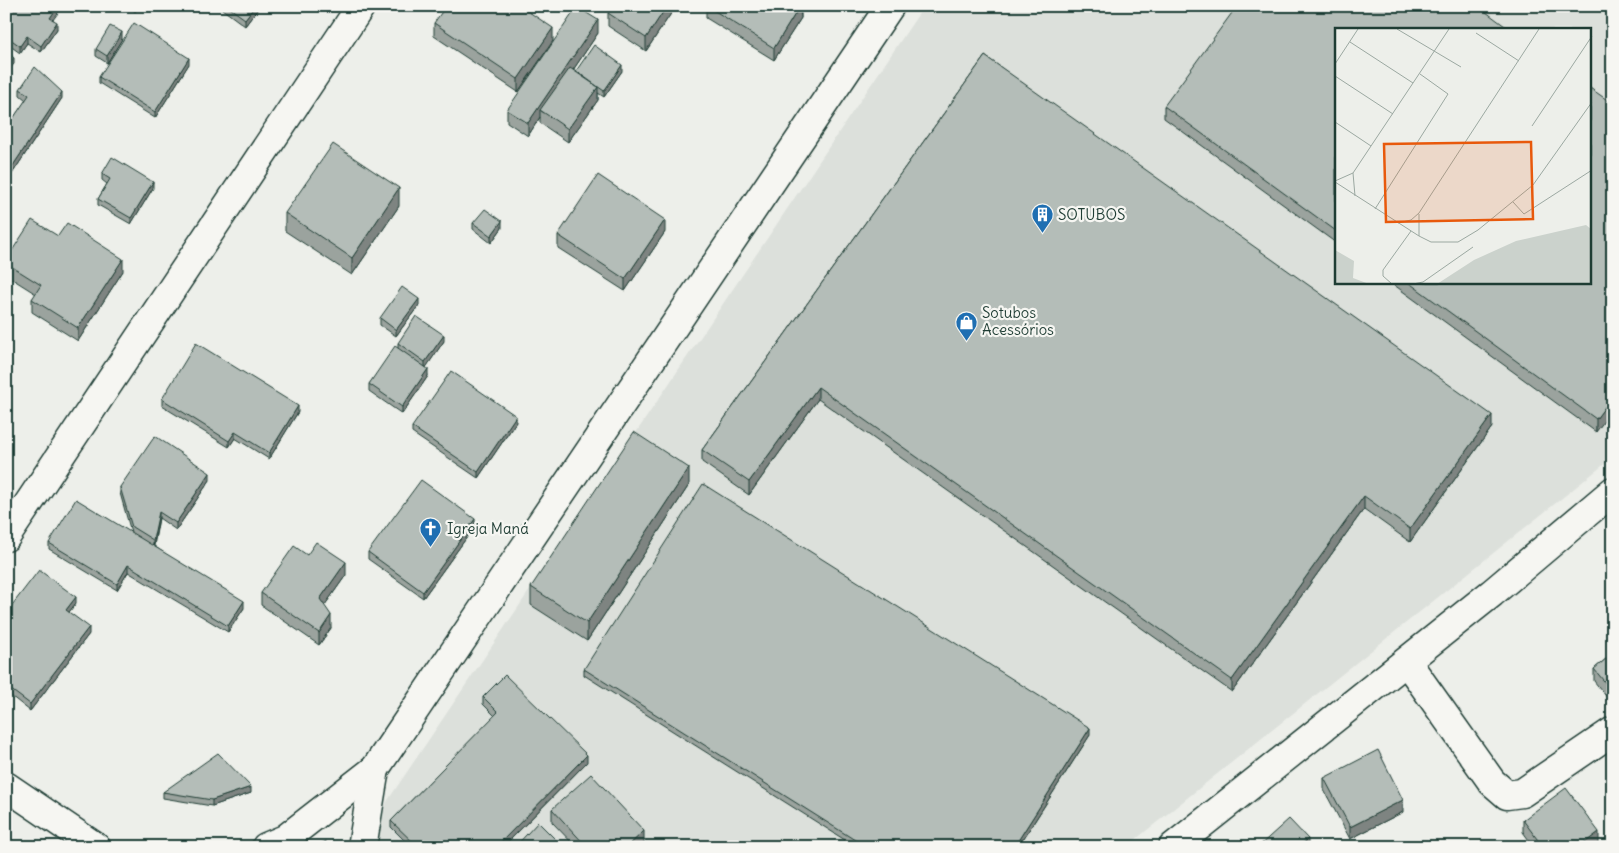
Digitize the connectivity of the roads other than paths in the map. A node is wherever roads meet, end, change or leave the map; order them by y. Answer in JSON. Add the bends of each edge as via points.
{"nodes":[{"id":1,"x":362,"y":6,"type":"edge"},
{"id":2,"x":890,"y":6,"type":"edge"},
{"id":3,"x":1613,"y":491,"type":"edge"},
{"id":4,"x":6,"y":537,"type":"edge"},
{"id":5,"x":1407,"y":662,"type":"junction"},
{"id":6,"x":1613,"y":731,"type":"edge"},
{"id":7,"x":375,"y":769,"type":"junction"},
{"id":8,"x":6,"y":786,"type":"edge"},
{"id":9,"x":96,"y":847,"type":"edge"},
{"id":10,"x":266,"y":847,"type":"edge"},
{"id":11,"x":362,"y":847,"type":"edge"},
{"id":12,"x":1173,"y":847,"type":"edge"}],
"edges":[{"from":1,"to":4,"type":"street"},
{"from":2,"to":7,"type":"street"},
{"from":3,"to":5,"type":"street"},
{"from":5,"to":6,"type":"street","via":[[1492,782],[1508,795],[1522,793]]},
{"from":5,"to":12,"type":"street"},
{"from":7,"to":10,"type":"street","via":[[285,839]]},
{"from":7,"to":11,"type":"street"},
{"from":8,"to":9,"type":"street"}]}
